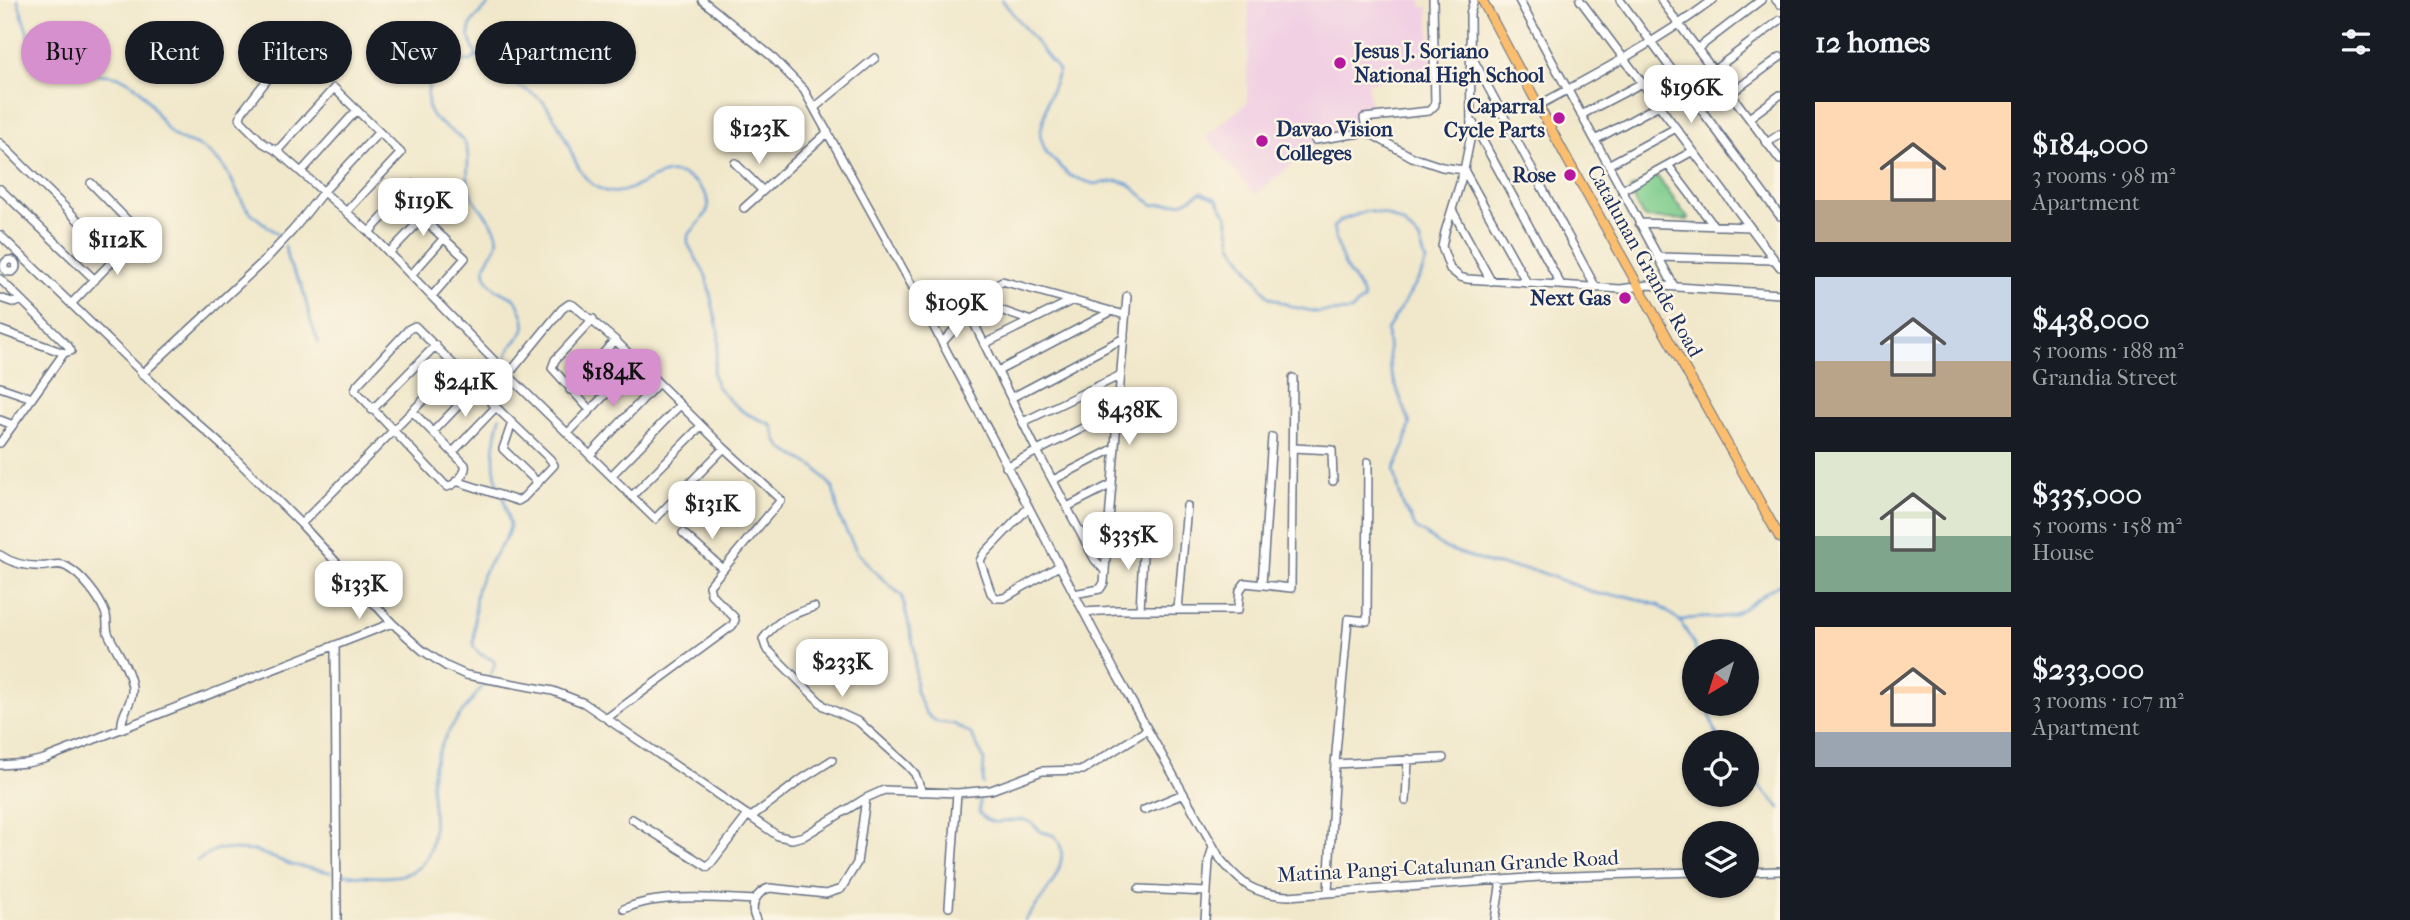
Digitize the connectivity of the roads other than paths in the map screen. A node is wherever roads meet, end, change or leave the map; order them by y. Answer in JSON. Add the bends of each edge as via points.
{"nodes":[{"id":1,"x":702,"y":0,"type":"edge"},
{"id":2,"x":1433,"y":0,"type":"edge"},
{"id":3,"x":1474,"y":0,"type":"edge"},
{"id":4,"x":1482,"y":0,"type":"edge"},
{"id":5,"x":1519,"y":0,"type":"edge"},
{"id":6,"x":1580,"y":0,"type":"edge"},
{"id":7,"x":1620,"y":0,"type":"edge"},
{"id":8,"x":1661,"y":0,"type":"edge"},
{"id":9,"x":1713,"y":0,"type":"edge"},
{"id":10,"x":1761,"y":0,"type":"edge"},
{"id":11,"x":1776,"y":0,"type":"edge"},
{"id":12,"x":1780,"y":4,"type":"edge"},
{"id":13,"x":1780,"y":20,"type":"edge"},
{"id":14,"x":1679,"y":25,"type":"junction"},
{"id":15,"x":1651,"y":43,"type":"junction"},
{"id":16,"x":1697,"y":49,"type":"junction"},
{"id":17,"x":1470,"y":54,"type":"junction"},
{"id":18,"x":1780,"y":57,"type":"edge"},
{"id":19,"x":875,"y":58,"type":"dead end"},
{"id":20,"x":1624,"y":60,"type":"junction"},
{"id":21,"x":1713,"y":71,"type":"junction"},
{"id":22,"x":1642,"y":83,"type":"junction"},
{"id":23,"x":264,"y":84,"type":"edge"},
{"id":24,"x":1568,"y":90,"type":"junction"},
{"id":25,"x":1730,"y":94,"type":"junction"},
{"id":26,"x":1780,"y":95,"type":"edge"},
{"id":27,"x":1539,"y":105,"type":"junction"},
{"id":28,"x":1659,"y":105,"type":"junction"},
{"id":29,"x":814,"y":108,"type":"junction"},
{"id":30,"x":358,"y":110,"type":"junction"},
{"id":31,"x":1581,"y":115,"type":"junction"},
{"id":32,"x":1749,"y":118,"type":"junction"},
{"id":33,"x":1472,"y":121,"type":"junction"},
{"id":34,"x":1676,"y":128,"type":"junction"},
{"id":35,"x":379,"y":132,"type":"junction"},
{"id":36,"x":828,"y":132,"type":"junction"},
{"id":37,"x":1367,"y":132,"type":"junction"},
{"id":38,"x":1780,"y":134,"type":"edge"},
{"id":39,"x":1315,"y":140,"type":"dead end"},
{"id":40,"x":1595,"y":140,"type":"junction"},
{"id":41,"x":0,"y":144,"type":"edge"},
{"id":42,"x":1768,"y":144,"type":"junction"},
{"id":43,"x":276,"y":151,"type":"junction"},
{"id":44,"x":1693,"y":151,"type":"junction"},
{"id":45,"x":1780,"y":160,"type":"edge"},
{"id":46,"x":735,"y":163,"type":"dead end"},
{"id":47,"x":1608,"y":165,"type":"junction"},
{"id":48,"x":1668,"y":165,"type":"junction"},
{"id":49,"x":1464,"y":170,"type":"junction"},
{"id":50,"x":301,"y":172,"type":"junction"},
{"id":51,"x":91,"y":183,"type":"dead end"},
{"id":52,"x":414,"y":184,"type":"dead end"},
{"id":53,"x":0,"y":189,"type":"edge"},
{"id":54,"x":762,"y":190,"type":"junction"},
{"id":55,"x":1622,"y":190,"type":"junction"},
{"id":56,"x":323,"y":192,"type":"junction"},
{"id":57,"x":436,"y":204,"type":"dead end"},
{"id":58,"x":744,"y":208,"type":"dead end"},
{"id":59,"x":1452,"y":210,"type":"junction"},
{"id":60,"x":346,"y":212,"type":"junction"},
{"id":61,"x":1780,"y":216,"type":"edge"},
{"id":62,"x":422,"y":218,"type":"junction"},
{"id":63,"x":1639,"y":223,"type":"junction"},
{"id":64,"x":1714,"y":226,"type":"junction"},
{"id":65,"x":1750,"y":228,"type":"junction"},
{"id":66,"x":369,"y":232,"type":"junction"},
{"id":67,"x":0,"y":235,"type":"edge"},
{"id":68,"x":444,"y":239,"type":"junction"},
{"id":69,"x":389,"y":253,"type":"junction"},
{"id":70,"x":1658,"y":257,"type":"junction"},
{"id":71,"x":116,"y":258,"type":"junction"},
{"id":72,"x":1774,"y":260,"type":"junction"},
{"id":73,"x":9,"y":263,"type":"edge"},
{"id":74,"x":1780,"y":267,"type":"edge"},
{"id":75,"x":36,"y":270,"type":"junction"},
{"id":76,"x":411,"y":275,"type":"junction"},
{"id":77,"x":0,"y":279,"type":"edge"},
{"id":78,"x":95,"y":280,"type":"junction"},
{"id":79,"x":1491,"y":281,"type":"junction"},
{"id":80,"x":1527,"y":283,"type":"junction"},
{"id":81,"x":1562,"y":285,"type":"junction"},
{"id":82,"x":1639,"y":286,"type":"junction"},
{"id":83,"x":1674,"y":286,"type":"junction"},
{"id":84,"x":1596,"y":288,"type":"junction"},
{"id":85,"x":1780,"y":294,"type":"edge"},
{"id":86,"x":432,"y":296,"type":"junction"},
{"id":87,"x":1127,"y":296,"type":"dead end"},
{"id":88,"x":0,"y":298,"type":"edge"},
{"id":89,"x":22,"y":300,"type":"junction"},
{"id":90,"x":1073,"y":300,"type":"junction"},
{"id":91,"x":978,"y":302,"type":"junction"},
{"id":92,"x":71,"y":304,"type":"junction"},
{"id":93,"x":1112,"y":311,"type":"junction"},
{"id":94,"x":969,"y":313,"type":"junction"},
{"id":95,"x":1125,"y":314,"type":"junction"},
{"id":96,"x":593,"y":319,"type":"junction"},
{"id":97,"x":1031,"y":320,"type":"junction"},
{"id":98,"x":0,"y":330,"type":"edge"},
{"id":99,"x":1124,"y":338,"type":"junction"},
{"id":100,"x":615,"y":340,"type":"junction"},
{"id":101,"x":942,"y":343,"type":"junction"},
{"id":102,"x":984,"y":344,"type":"junction"},
{"id":103,"x":436,"y":345,"type":"junction"},
{"id":104,"x":64,"y":353,"type":"junction"},
{"id":105,"x":637,"y":362,"type":"junction"},
{"id":106,"x":457,"y":366,"type":"junction"},
{"id":107,"x":998,"y":371,"type":"junction"},
{"id":108,"x":142,"y":374,"type":"junction"},
{"id":109,"x":508,"y":374,"type":"junction"},
{"id":110,"x":1121,"y":375,"type":"junction"},
{"id":111,"x":1293,"y":379,"type":"dead end"},
{"id":112,"x":657,"y":383,"type":"junction"},
{"id":113,"x":0,"y":387,"type":"edge"},
{"id":114,"x":476,"y":387,"type":"junction"},
{"id":115,"x":570,"y":390,"type":"junction"},
{"id":116,"x":32,"y":397,"type":"junction"},
{"id":117,"x":1011,"y":398,"type":"junction"},
{"id":118,"x":680,"y":405,"type":"junction"},
{"id":119,"x":496,"y":407,"type":"junction"},
{"id":120,"x":372,"y":410,"type":"junction"},
{"id":121,"x":590,"y":410,"type":"junction"},
{"id":122,"x":1118,"y":410,"type":"junction"},
{"id":123,"x":412,"y":411,"type":"junction"},
{"id":124,"x":0,"y":420,"type":"edge"},
{"id":125,"x":1023,"y":422,"type":"junction"},
{"id":126,"x":512,"y":423,"type":"junction"},
{"id":127,"x":13,"y":425,"type":"junction"},
{"id":128,"x":701,"y":426,"type":"junction"},
{"id":129,"x":392,"y":431,"type":"junction"},
{"id":130,"x":433,"y":432,"type":"junction"},
{"id":131,"x":568,"y":433,"type":"junction"},
{"id":132,"x":1272,"y":437,"type":"dead end"},
{"id":133,"x":0,"y":443,"type":"edge"},
{"id":134,"x":724,"y":448,"type":"junction"},
{"id":135,"x":1115,"y":448,"type":"junction"},
{"id":136,"x":1293,"y":448,"type":"junction"},
{"id":137,"x":1037,"y":451,"type":"junction"},
{"id":138,"x":453,"y":452,"type":"junction"},
{"id":139,"x":590,"y":455,"type":"junction"},
{"id":140,"x":1368,"y":462,"type":"dead end"},
{"id":141,"x":1006,"y":467,"type":"junction"},
{"id":142,"x":611,"y":476,"type":"junction"},
{"id":143,"x":1052,"y":480,"type":"junction"},
{"id":144,"x":456,"y":481,"type":"junction"},
{"id":145,"x":1333,"y":481,"type":"dead end"},
{"id":146,"x":538,"y":484,"type":"junction"},
{"id":147,"x":1112,"y":484,"type":"junction"},
{"id":148,"x":632,"y":496,"type":"junction"},
{"id":149,"x":1187,"y":506,"type":"dead end"},
{"id":150,"x":1067,"y":507,"type":"junction"},
{"id":151,"x":1028,"y":508,"type":"junction"},
{"id":152,"x":301,"y":524,"type":"junction"},
{"id":153,"x":683,"y":533,"type":"dead end"},
{"id":154,"x":1144,"y":535,"type":"dead end"},
{"id":155,"x":1780,"y":538,"type":"edge"},
{"id":156,"x":0,"y":555,"type":"edge"},
{"id":157,"x":1059,"y":566,"type":"junction"},
{"id":158,"x":723,"y":569,"type":"junction"},
{"id":159,"x":1105,"y":571,"type":"junction"},
{"id":160,"x":1262,"y":584,"type":"junction"},
{"id":161,"x":1074,"y":594,"type":"junction"},
{"id":162,"x":814,"y":607,"type":"dead end"},
{"id":163,"x":1178,"y":609,"type":"junction"},
{"id":164,"x":1140,"y":610,"type":"junction"},
{"id":165,"x":1084,"y":612,"type":"junction"},
{"id":166,"x":392,"y":623,"type":"junction"},
{"id":167,"x":335,"y":645,"type":"junction"},
{"id":168,"x":607,"y":718,"type":"junction"},
{"id":169,"x":122,"y":728,"type":"junction"},
{"id":170,"x":1147,"y":730,"type":"junction"},
{"id":171,"x":1443,"y":758,"type":"dead end"},
{"id":172,"x":1408,"y":759,"type":"junction"},
{"id":173,"x":832,"y":760,"type":"dead end"},
{"id":174,"x":1335,"y":764,"type":"junction"},
{"id":175,"x":0,"y":765,"type":"edge"},
{"id":176,"x":922,"y":792,"type":"junction"},
{"id":177,"x":957,"y":793,"type":"junction"},
{"id":178,"x":1183,"y":794,"type":"junction"},
{"id":179,"x":866,"y":798,"type":"junction"},
{"id":180,"x":1406,"y":801,"type":"dead end"},
{"id":181,"x":1144,"y":810,"type":"dead end"},
{"id":182,"x":750,"y":816,"type":"junction"},
{"id":183,"x":632,"y":819,"type":"dead end"},
{"id":184,"x":1213,"y":846,"type":"junction"},
{"id":185,"x":1780,"y":871,"type":"edge"},
{"id":186,"x":1682,"y":872,"type":"edge"},
{"id":187,"x":1759,"y":872,"type":"edge"},
{"id":188,"x":1501,"y":880,"type":"junction"},
{"id":189,"x":1139,"y":889,"type":"dead end"},
{"id":190,"x":1207,"y":892,"type":"junction"},
{"id":191,"x":1328,"y":892,"type":"junction"},
{"id":192,"x":755,"y":900,"type":"junction"},
{"id":193,"x":948,"y":907,"type":"dead end"},
{"id":194,"x":624,"y":909,"type":"dead end"},
{"id":195,"x":337,"y":920,"type":"edge"},
{"id":196,"x":756,"y":920,"type":"edge"},
{"id":197,"x":1205,"y":920,"type":"edge"},
{"id":198,"x":1495,"y":920,"type":"edge"}],
"edges":[{"from":1,"to":29,"type":"street","name":"Matina Pangi-Catalunan Grande Road","via":[[783,66]]},
{"from":2,"to":37,"type":"street","via":[[1435,105],[1429,111],[1364,118]]},
{"from":3,"to":17,"type":"street"},
{"from":4,"to":27,"type":"main road","name":"Catalunan Grande Road"},
{"from":5,"to":24,"type":"street"},
{"from":6,"to":20,"type":"street"},
{"from":7,"to":15,"type":"street"},
{"from":8,"to":14,"type":"street"},
{"from":9,"to":14,"type":"street"},
{"from":10,"to":16,"type":"street"},
{"from":11,"to":12,"type":"street"},
{"from":13,"to":21,"type":"street"},
{"from":14,"to":15,"type":"street"},
{"from":14,"to":16,"type":"street"},
{"from":15,"to":20,"type":"street"},
{"from":15,"to":61,"type":"street"},
{"from":16,"to":21,"type":"street"},
{"from":17,"to":33,"type":"street"},
{"from":17,"to":84,"type":"street"},
{"from":18,"to":25,"type":"street"},
{"from":19,"to":29,"type":"street"},
{"from":20,"to":22,"type":"street"},
{"from":20,"to":24,"type":"street"},
{"from":21,"to":25,"type":"street"},
{"from":22,"to":28,"type":"street"},
{"from":22,"to":31,"type":"street"},
{"from":23,"to":43,"type":"street","via":[[240,118]]},
{"from":24,"to":27,"type":"street"},
{"from":24,"to":31,"type":"street"},
{"from":25,"to":32,"type":"street"},
{"from":26,"to":32,"type":"street"},
{"from":27,"to":82,"type":"main road","name":"Catalunan Grande Road"},
{"from":28,"to":34,"type":"street"},
{"from":28,"to":40,"type":"street"},
{"from":29,"to":36,"type":"street","name":"Matina Pangi-Catalunan Grande Road"},
{"from":30,"to":35,"type":"street"},
{"from":30,"to":43,"type":"street","via":[[334,88]]},
{"from":30,"to":50,"type":"street"},
{"from":31,"to":40,"type":"street"},
{"from":32,"to":42,"type":"street"},
{"from":33,"to":49,"type":"street"},
{"from":33,"to":81,"type":"street"},
{"from":34,"to":44,"type":"street"},
{"from":34,"to":47,"type":"street"},
{"from":35,"to":56,"type":"street"},
{"from":35,"to":60,"type":"street","via":[[401,153]]},
{"from":36,"to":54,"type":"street"},
{"from":36,"to":101,"type":"street","name":"Matina Pangi-Catalunan Grande Road"},
{"from":37,"to":39,"type":"street"},
{"from":37,"to":49,"type":"street","via":[[1412,157]]},
{"from":38,"to":42,"type":"street"},
{"from":40,"to":47,"type":"street"},
{"from":41,"to":71,"type":"street"},
{"from":42,"to":45,"type":"street"},
{"from":43,"to":50,"type":"street"},
{"from":44,"to":48,"type":"street"},
{"from":44,"to":65,"type":"street"},
{"from":46,"to":54,"type":"street"},
{"from":47,"to":55,"type":"street"},
{"from":48,"to":55,"type":"street"},
{"from":48,"to":64,"type":"street"},
{"from":49,"to":59,"type":"street"},
{"from":49,"to":80,"type":"street"},
{"from":50,"to":56,"type":"street"},
{"from":51,"to":71,"type":"street","via":[[131,224],[135,234]]},
{"from":52,"to":66,"type":"street"},
{"from":53,"to":78,"type":"street"},
{"from":54,"to":58,"type":"street"},
{"from":55,"to":63,"type":"street"},
{"from":56,"to":60,"type":"street"},
{"from":56,"to":108,"type":"street","via":[[266,259]]},
{"from":57,"to":62,"type":"street"},
{"from":59,"to":79,"type":"street"},
{"from":59,"to":79,"type":"street","via":[[1442,247],[1450,269],[1460,277]]},
{"from":60,"to":66,"type":"street"},
{"from":62,"to":68,"type":"street"},
{"from":62,"to":69,"type":"street"},
{"from":63,"to":64,"type":"street"},
{"from":63,"to":70,"type":"street"},
{"from":64,"to":65,"type":"street"},
{"from":65,"to":72,"type":"street"},
{"from":66,"to":69,"type":"street"},
{"from":67,"to":73,"type":"street"},
{"from":68,"to":76,"type":"street"},
{"from":68,"to":86,"type":"street","via":[[465,258]]},
{"from":69,"to":76,"type":"street"},
{"from":70,"to":72,"type":"street"},
{"from":70,"to":83,"type":"street"},
{"from":71,"to":78,"type":"street"},
{"from":72,"to":74,"type":"street"},
{"from":73,"to":75,"type":"street"},
{"from":73,"to":75,"type":"street"},
{"from":75,"to":92,"type":"street"},
{"from":76,"to":86,"type":"street"},
{"from":77,"to":89,"type":"street"},
{"from":78,"to":92,"type":"street"},
{"from":79,"to":80,"type":"street"},
{"from":80,"to":81,"type":"street"},
{"from":81,"to":84,"type":"street"},
{"from":82,"to":83,"type":"street"},
{"from":82,"to":84,"type":"street"},
{"from":82,"to":155,"type":"main road","name":"Catalunan Grande Road"},
{"from":83,"to":85,"type":"street"},
{"from":86,"to":109,"type":"street"},
{"from":87,"to":95,"type":"street"},
{"from":88,"to":89,"type":"street","via":[[15,303]]},
{"from":89,"to":104,"type":"street","via":[[70,348]]},
{"from":90,"to":91,"type":"street","via":[[999,282]]},
{"from":90,"to":93,"type":"street"},
{"from":90,"to":97,"type":"street"},
{"from":91,"to":94,"type":"street"},
{"from":91,"to":97,"type":"street"},
{"from":92,"to":108,"type":"street"},
{"from":93,"to":95,"type":"street"},
{"from":93,"to":107,"type":"street"},
{"from":94,"to":101,"type":"street"},
{"from":94,"to":102,"type":"street"},
{"from":95,"to":99,"type":"street"},
{"from":96,"to":100,"type":"street"},
{"from":96,"to":109,"type":"street","via":[[573,305],[565,305]]},
{"from":96,"to":115,"type":"street","via":[[552,365]]},
{"from":97,"to":102,"type":"street"},
{"from":98,"to":104,"type":"street"},
{"from":99,"to":110,"type":"street"},
{"from":99,"to":117,"type":"street"},
{"from":100,"to":105,"type":"street"},
{"from":100,"to":115,"type":"street"},
{"from":101,"to":141,"type":"street","name":"Matina Pangi-Catalunan Grande Road"},
{"from":102,"to":107,"type":"street"},
{"from":103,"to":106,"type":"street"},
{"from":103,"to":120,"type":"street"},
{"from":103,"to":120,"type":"street","via":[[417,327],[409,329],[355,387]]},
{"from":104,"to":116,"type":"street"},
{"from":105,"to":112,"type":"street"},
{"from":105,"to":121,"type":"street"},
{"from":106,"to":114,"type":"street"},
{"from":106,"to":123,"type":"street"},
{"from":107,"to":117,"type":"street"},
{"from":108,"to":152,"type":"street","via":[[210,433]]},
{"from":109,"to":131,"type":"street"},
{"from":110,"to":122,"type":"street"},
{"from":110,"to":125,"type":"street"},
{"from":111,"to":136,"type":"street"},
{"from":112,"to":118,"type":"street"},
{"from":112,"to":139,"type":"street"},
{"from":113,"to":116,"type":"street"},
{"from":114,"to":119,"type":"street"},
{"from":114,"to":130,"type":"street"},
{"from":115,"to":121,"type":"street"},
{"from":116,"to":127,"type":"street"},
{"from":117,"to":125,"type":"street"},
{"from":118,"to":128,"type":"street"},
{"from":118,"to":142,"type":"street"},
{"from":119,"to":126,"type":"street"},
{"from":119,"to":138,"type":"street"},
{"from":120,"to":129,"type":"street"},
{"from":121,"to":131,"type":"street"},
{"from":122,"to":135,"type":"street"},
{"from":122,"to":137,"type":"street"},
{"from":123,"to":129,"type":"street"},
{"from":123,"to":130,"type":"street"},
{"from":124,"to":127,"type":"street"},
{"from":125,"to":137,"type":"street"},
{"from":126,"to":146,"type":"street","via":[[503,449]]},
{"from":126,"to":146,"type":"street","via":[[553,462]]},
{"from":127,"to":133,"type":"street"},
{"from":128,"to":134,"type":"street"},
{"from":128,"to":148,"type":"street"},
{"from":129,"to":144,"type":"street","via":[[444,484],[449,487]]},
{"from":129,"to":152,"type":"street"},
{"from":130,"to":138,"type":"street"},
{"from":131,"to":139,"type":"street"},
{"from":132,"to":160,"type":"street"},
{"from":134,"to":148,"type":"street","via":[[654,519]]},
{"from":134,"to":158,"type":"street","via":[[781,500]]},
{"from":135,"to":143,"type":"street"},
{"from":135,"to":147,"type":"street"},
{"from":136,"to":145,"type":"street","via":[[1332,450]]},
{"from":136,"to":160,"type":"street","via":[[1291,588]]},
{"from":137,"to":141,"type":"street"},
{"from":137,"to":143,"type":"street"},
{"from":138,"to":144,"type":"street","via":[[466,467]]},
{"from":139,"to":142,"type":"street"},
{"from":140,"to":174,"type":"street","via":[[1367,621],[1348,619]]},
{"from":141,"to":151,"type":"street","name":"Matina Pangi-Catalunan Grande Road"},
{"from":142,"to":148,"type":"street"},
{"from":143,"to":150,"type":"street"},
{"from":144,"to":146,"type":"street","via":[[514,500]]},
{"from":147,"to":150,"type":"street"},
{"from":147,"to":159,"type":"street"},
{"from":149,"to":163,"type":"street"},
{"from":150,"to":159,"type":"street"},
{"from":151,"to":157,"type":"street","name":"Matina Pangi-Catalunan Grande Road"},
{"from":151,"to":157,"type":"street","via":[[983,555],[981,567],[991,593],[1004,598]]},
{"from":152,"to":166,"type":"street"},
{"from":153,"to":158,"type":"street"},
{"from":154,"to":164,"type":"street"},
{"from":156,"to":169,"type":"street","via":[[19,564],[69,568],[102,606],[108,633],[132,687]]},
{"from":157,"to":161,"type":"street","name":"Matina Pangi-Catalunan Grande Road"},
{"from":158,"to":168,"type":"street","via":[[709,589],[734,617],[732,626]]},
{"from":159,"to":161,"type":"street","via":[[1101,587]]},
{"from":160,"to":163,"type":"street","via":[[1243,584],[1238,610]]},
{"from":161,"to":165,"type":"street","name":"Matina Pangi-Catalunan Grande Road"},
{"from":162,"to":176,"type":"street","via":[[788,615],[770,629],[763,639],[766,648],[824,706],[859,722],[908,766]]},
{"from":163,"to":164,"type":"street"},
{"from":164,"to":165,"type":"street"},
{"from":165,"to":170,"type":"street","name":"Matina Pangi-Catalunan Grande Road"},
{"from":166,"to":167,"type":"street"},
{"from":166,"to":168,"type":"street","via":[[422,650],[466,675],[553,691]]},
{"from":167,"to":169,"type":"street"},
{"from":167,"to":195,"type":"street"},
{"from":168,"to":182,"type":"street"},
{"from":169,"to":175,"type":"street","via":[[44,759]]},
{"from":170,"to":177,"type":"street","via":[[1083,770],[1042,771],[991,790]]},
{"from":170,"to":178,"type":"street","name":"Matina Pangi-Catalunan Grande Road"},
{"from":171,"to":172,"type":"street"},
{"from":172,"to":174,"type":"street"},
{"from":172,"to":180,"type":"street"},
{"from":173,"to":182,"type":"street"},
{"from":174,"to":191,"type":"street"},
{"from":176,"to":177,"type":"street"},
{"from":176,"to":179,"type":"street","via":[[884,790]]},
{"from":177,"to":193,"type":"street"},
{"from":178,"to":181,"type":"street"},
{"from":178,"to":184,"type":"street","name":"Matina Pangi-Catalunan Grande Road"},
{"from":179,"to":182,"type":"street","via":[[792,839],[778,836]]},
{"from":179,"to":192,"type":"street","via":[[857,863],[841,889],[826,894],[770,888]]},
{"from":182,"to":183,"type":"street","via":[[708,867]]},
{"from":184,"to":190,"type":"street"},
{"from":184,"to":191,"type":"street","name":"Matina Pangi-Catalunan Grande Road","via":[[1236,877],[1258,892],[1287,896]]},
{"from":185,"to":187,"type":"street"},
{"from":186,"to":188,"type":"street","name":"Matina Pangi-Catalunan Grande Road"},
{"from":188,"to":191,"type":"street","name":"Matina Pangi-Catalunan Grande Road"},
{"from":188,"to":198,"type":"street"},
{"from":189,"to":190,"type":"street"},
{"from":190,"to":197,"type":"street"},
{"from":192,"to":194,"type":"street","via":[[695,898],[639,903]]},
{"from":192,"to":196,"type":"street"}]}
